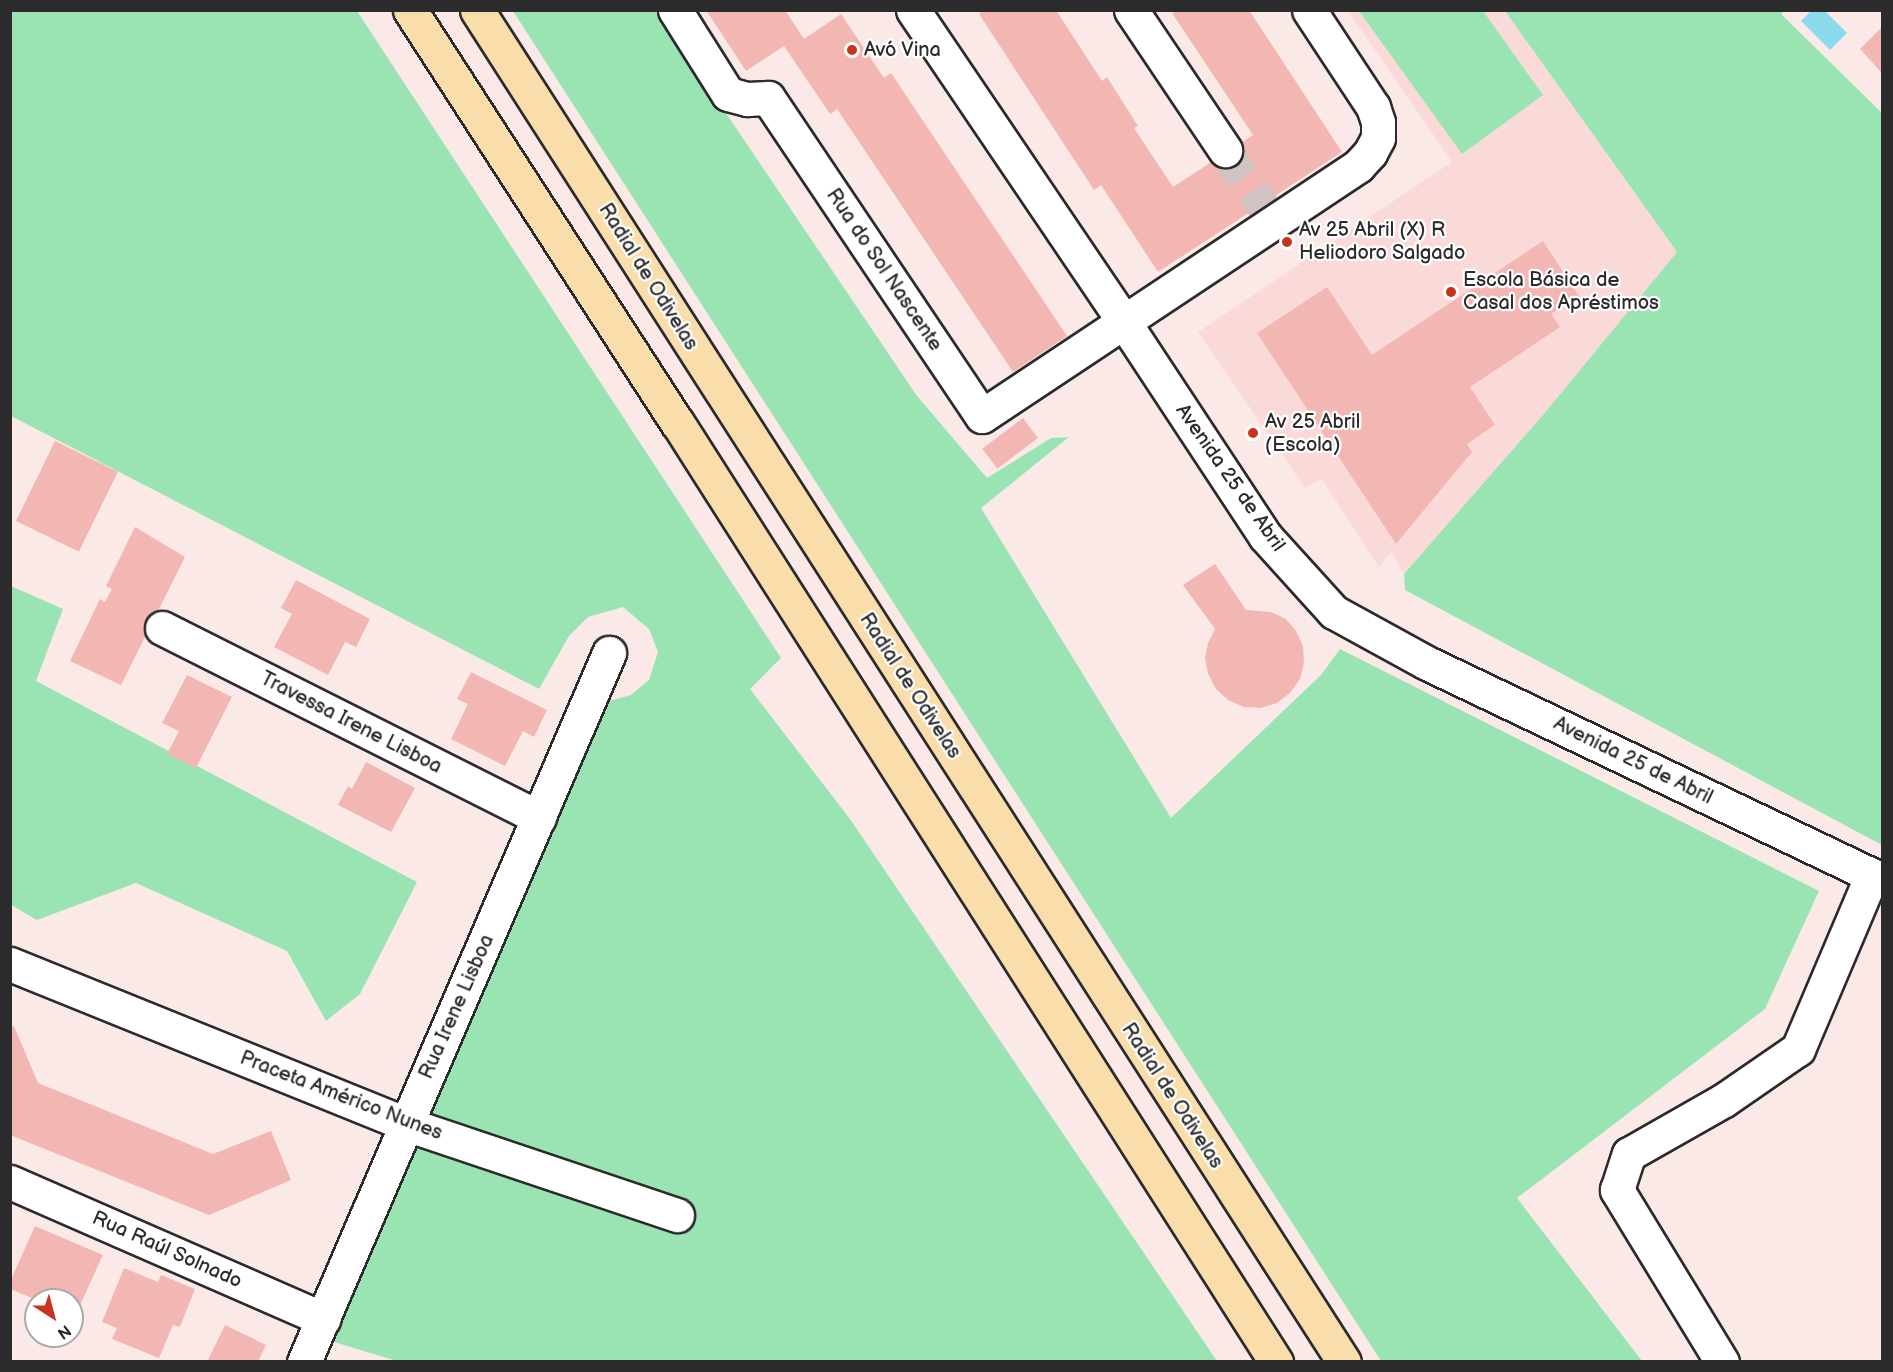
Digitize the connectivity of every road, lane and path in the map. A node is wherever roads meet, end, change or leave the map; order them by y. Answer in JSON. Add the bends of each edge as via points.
{"nodes":[{"id":1,"x":410,"y":10,"type":"edge"},
{"id":2,"x":477,"y":10,"type":"edge"},
{"id":3,"x":675,"y":10,"type":"edge"},
{"id":4,"x":913,"y":10,"type":"edge"},
{"id":5,"x":1131,"y":10,"type":"edge"},
{"id":6,"x":1309,"y":10,"type":"edge"},
{"id":7,"x":1225,"y":150,"type":"tunnel mouth"},
{"id":8,"x":1124,"y":322,"type":"junction"},
{"id":9,"x":162,"y":628,"type":"dead end"},
{"id":10,"x":609,"y":653,"type":"dead end"},
{"id":11,"x":539,"y":818,"type":"junction"},
{"id":12,"x":1877,"y":878,"type":"edge"},
{"id":13,"x":10,"y":964,"type":"edge"},
{"id":14,"x":406,"y":1124,"type":"junction"},
{"id":15,"x":10,"y":1182,"type":"edge"},
{"id":16,"x":677,"y":1215,"type":"dead end"},
{"id":17,"x":323,"y":1319,"type":"junction"},
{"id":18,"x":304,"y":1362,"type":"edge"},
{"id":19,"x":1276,"y":1362,"type":"edge"},
{"id":20,"x":1344,"y":1362,"type":"edge"},
{"id":21,"x":1722,"y":1362,"type":"edge"}],
"edges":[{"from":1,"to":19,"type":"highway"},
{"from":2,"to":20,"type":"highway","name":"Radial de Odivelas"},
{"from":3,"to":8,"type":"street","name":"Rua do Sol Nascente","via":[[728,94],[747,99],[768,98],[982,416]]},
{"from":4,"to":8,"type":"street","name":"Avenida 25 de Abril"},
{"from":5,"to":7,"type":"street"},
{"from":6,"to":8,"type":"street","via":[[1373,107],[1378,138],[1370,153],[1358,166]]},
{"from":8,"to":12,"type":"street","name":"Avenida 25 de Abril","via":[[1265,536],[1334,612],[1427,663]]},
{"from":9,"to":11,"type":"street","name":"Travessa Irene Lisboa"},
{"from":10,"to":11,"type":"street","name":"Rua Irene Lisboa"},
{"from":11,"to":14,"type":"street","name":"Rua Irene Lisboa"},
{"from":12,"to":21,"type":"street","via":[[1798,1049],[1724,1100],[1629,1154],[1617,1190]]},
{"from":13,"to":14,"type":"street","name":"Praceta Américo Nunes"},
{"from":14,"to":16,"type":"street","name":"Praceta Américo Nunes"},
{"from":14,"to":17,"type":"street","name":"Rua Irene Lisboa"},
{"from":15,"to":17,"type":"street","name":"Rua Raúl Solnado"},
{"from":17,"to":18,"type":"street","name":"Rua Irene Lisboa"}]}
